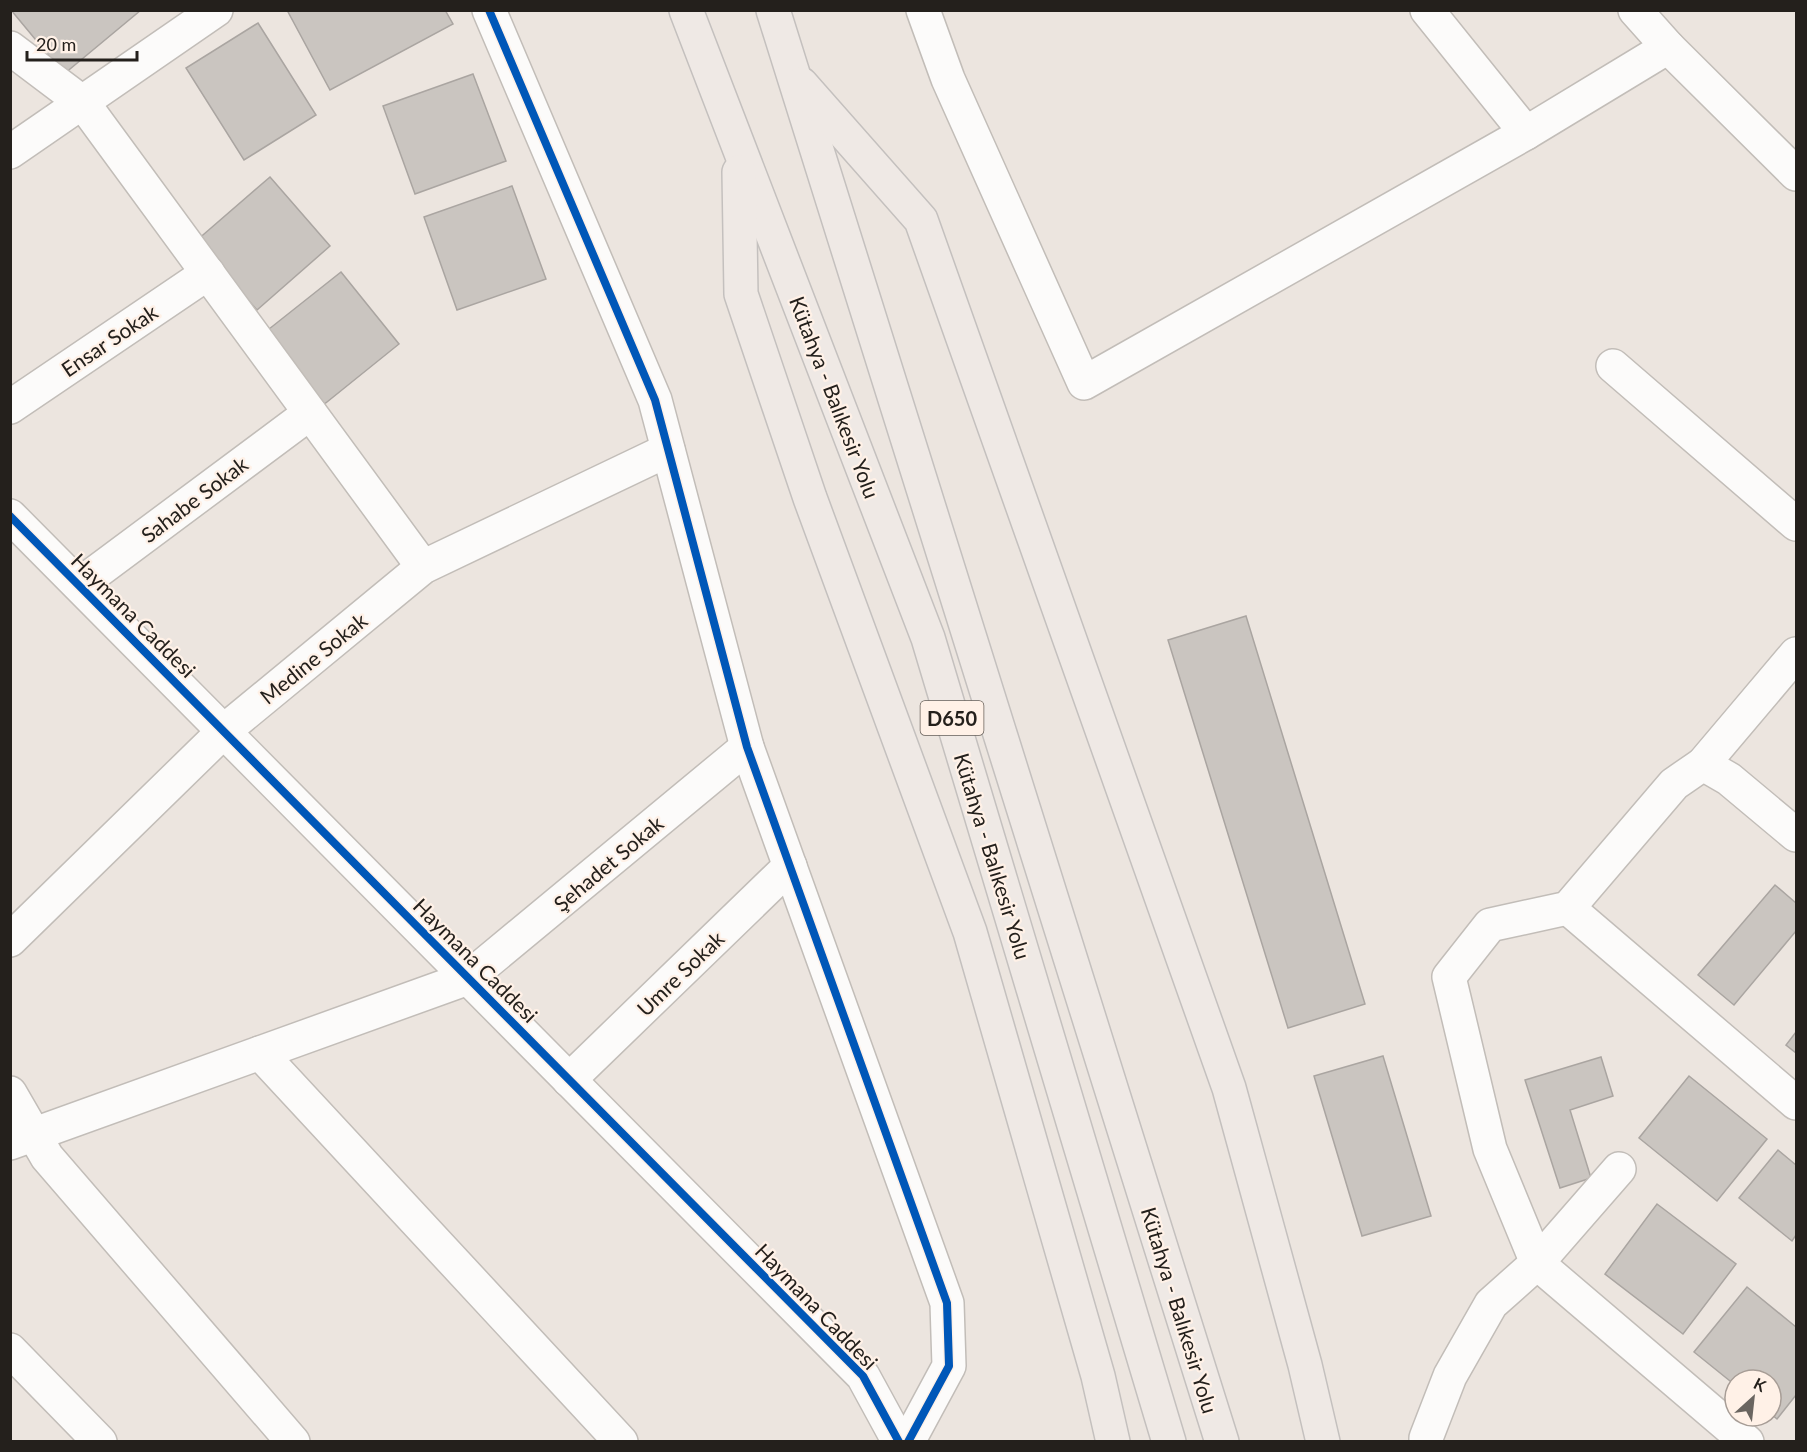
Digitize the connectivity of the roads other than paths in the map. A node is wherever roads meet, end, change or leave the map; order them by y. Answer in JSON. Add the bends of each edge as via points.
{"nodes":[{"id":1,"x":216,"y":10,"type":"edge"},
{"id":2,"x":489,"y":10,"type":"edge"},
{"id":3,"x":686,"y":10,"type":"edge"},
{"id":4,"x":774,"y":10,"type":"edge"},
{"id":5,"x":923,"y":10,"type":"edge"},
{"id":6,"x":1427,"y":10,"type":"edge"},
{"id":7,"x":1635,"y":10,"type":"edge"},
{"id":8,"x":1668,"y":47,"type":"junction"},
{"id":9,"x":10,"y":48,"type":"edge"},
{"id":10,"x":793,"y":74,"type":"junction"},
{"id":11,"x":83,"y":103,"type":"junction"},
{"id":12,"x":1526,"y":134,"type":"junction"},
{"id":13,"x":739,"y":149,"type":"junction"},
{"id":14,"x":10,"y":152,"type":"edge"},
{"id":15,"x":1797,"y":174,"type":"edge"},
{"id":16,"x":208,"y":273,"type":"junction"},
{"id":17,"x":1612,"y":366,"type":"dead end"},
{"id":18,"x":10,"y":407,"type":"edge"},
{"id":19,"x":310,"y":413,"type":"junction"},
{"id":20,"x":668,"y":450,"type":"junction"},
{"id":21,"x":10,"y":516,"type":"edge"},
{"id":22,"x":1797,"y":524,"type":"edge"},
{"id":23,"x":423,"y":567,"type":"junction"},
{"id":24,"x":79,"y":585,"type":"junction"},
{"id":25,"x":1797,"y":654,"type":"edge"},
{"id":26,"x":224,"y":731,"type":"junction"},
{"id":27,"x":747,"y":747,"type":"junction"},
{"id":28,"x":1703,"y":764,"type":"junction"},
{"id":29,"x":1797,"y":835,"type":"edge"},
{"id":30,"x":790,"y":866,"type":"junction"},
{"id":31,"x":1568,"y":909,"type":"junction"},
{"id":32,"x":10,"y":940,"type":"edge"},
{"id":33,"x":468,"y":978,"type":"junction"},
{"id":34,"x":260,"y":1053,"type":"junction"},
{"id":35,"x":569,"y":1080,"type":"junction"},
{"id":36,"x":10,"y":1093,"type":"edge"},
{"id":37,"x":1797,"y":1104,"type":"edge"},
{"id":38,"x":22,"y":1138,"type":"edge"},
{"id":39,"x":1619,"y":1169,"type":"dead end"},
{"id":40,"x":1537,"y":1263,"type":"junction"},
{"id":41,"x":10,"y":1350,"type":"edge"},
{"id":42,"x":100,"y":1442,"type":"edge"},
{"id":43,"x":293,"y":1442,"type":"edge"},
{"id":44,"x":621,"y":1442,"type":"edge"},
{"id":45,"x":899,"y":1442,"type":"edge"},
{"id":46,"x":908,"y":1442,"type":"edge"},
{"id":47,"x":1113,"y":1442,"type":"edge"},
{"id":48,"x":1169,"y":1442,"type":"edge"},
{"id":49,"x":1222,"y":1442,"type":"edge"},
{"id":50,"x":1323,"y":1442,"type":"edge"},
{"id":51,"x":1426,"y":1442,"type":"edge"},
{"id":52,"x":1747,"y":1442,"type":"edge"}],
"edges":[{"from":1,"to":11,"type":"street"},
{"from":2,"to":20,"type":"street","via":[[655,400]]},
{"from":3,"to":13,"type":"highway","name":"Kütahya - Balıkesir Yolu","number":"D650"},
{"from":4,"to":10,"type":"highway","name":"Kütahya - Balıkesir Yolu","number":"D650"},
{"from":5,"to":12,"type":"street","via":[[948,79],[1084,383]]},
{"from":6,"to":12,"type":"street"},
{"from":7,"to":8,"type":"street"},
{"from":8,"to":12,"type":"street"},
{"from":8,"to":15,"type":"street"},
{"from":9,"to":11,"type":"street"},
{"from":10,"to":49,"type":"highway","name":"Kütahya - Balıkesir Yolu","number":"D650"},
{"from":10,"to":50,"type":"highway","via":[[921,220],[1229,1088]]},
{"from":11,"to":14,"type":"street"},
{"from":11,"to":16,"type":"street"},
{"from":13,"to":47,"type":"highway","via":[[741,294],[810,498],[970,932],[1098,1376]]},
{"from":13,"to":48,"type":"highway","name":"Kütahya - Balıkesir Yolu","number":"D650","via":[[928,638]]},
{"from":16,"to":18,"type":"street","name":"Ensar Sokak"},
{"from":16,"to":19,"type":"street"},
{"from":17,"to":22,"type":"street"},
{"from":19,"to":23,"type":"street"},
{"from":19,"to":24,"type":"street","name":"Sahabe Sokak"},
{"from":20,"to":23,"type":"street","name":"Medine Sokak"},
{"from":20,"to":27,"type":"street"},
{"from":21,"to":24,"type":"street","name":"Haymana Caddesi"},
{"from":23,"to":26,"type":"street","name":"Medine Sokak"},
{"from":24,"to":26,"type":"street","name":"Haymana Caddesi"},
{"from":25,"to":28,"type":"street"},
{"from":26,"to":32,"type":"street","name":"Medine Sokak"},
{"from":26,"to":33,"type":"street","name":"Haymana Caddesi"},
{"from":27,"to":30,"type":"street"},
{"from":27,"to":33,"type":"street","name":"Şehadet Sokak"},
{"from":28,"to":29,"type":"street","via":[[1729,779]]},
{"from":28,"to":31,"type":"street","via":[[1674,784]]},
{"from":30,"to":35,"type":"street","name":"Umre Sokak"},
{"from":30,"to":46,"type":"street","via":[[947,1303],[949,1366]]},
{"from":31,"to":37,"type":"street"},
{"from":31,"to":40,"type":"street","via":[[1490,925],[1449,977],[1490,1149]]},
{"from":33,"to":34,"type":"street","name":"Şehadet Sokak"},
{"from":33,"to":35,"type":"street","name":"Haymana Caddesi"},
{"from":34,"to":38,"type":"street","name":"Şehadet Sokak"},
{"from":34,"to":44,"type":"street"},
{"from":35,"to":45,"type":"street","name":"Haymana Caddesi","via":[[863,1376]]},
{"from":36,"to":38,"type":"street"},
{"from":38,"to":43,"type":"street","via":[[47,1157]]},
{"from":39,"to":40,"type":"street"},
{"from":40,"to":51,"type":"street","via":[[1491,1304],[1450,1376]]},
{"from":40,"to":52,"type":"street"},
{"from":41,"to":42,"type":"street"}]}
